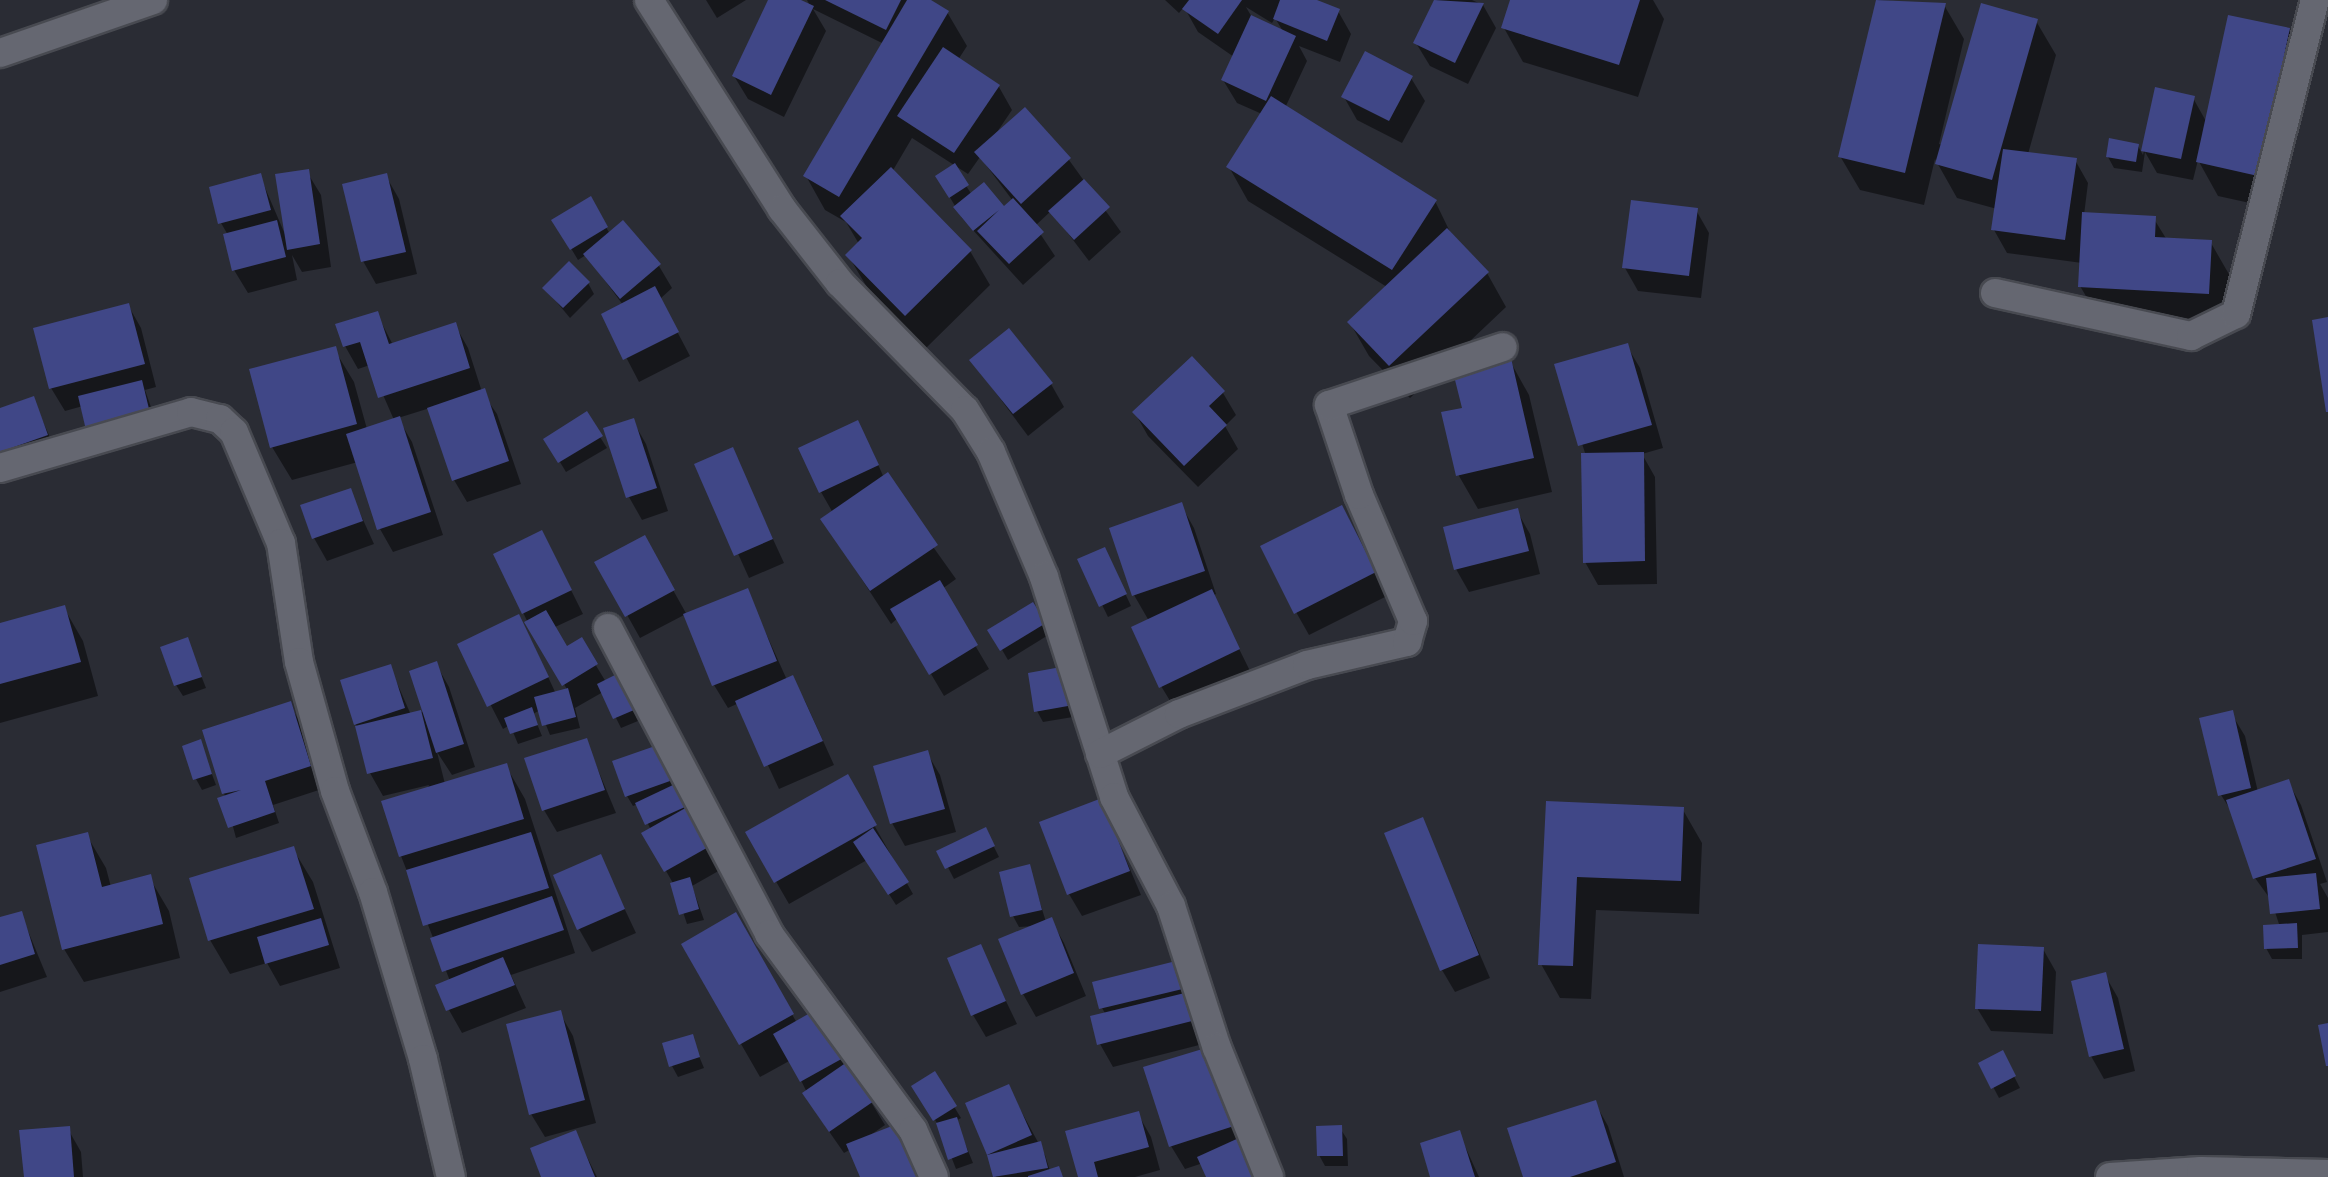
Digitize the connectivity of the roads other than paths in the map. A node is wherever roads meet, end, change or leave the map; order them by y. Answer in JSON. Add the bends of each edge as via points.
{"nodes":[{"id":1,"x":153,"y":0,"type":"edge"},
{"id":2,"x":649,"y":0,"type":"edge"},
{"id":3,"x":2315,"y":0,"type":"edge"},
{"id":4,"x":0,"y":53,"type":"edge"},
{"id":5,"x":1996,"y":294,"type":"dead end"},
{"id":6,"x":1503,"y":347,"type":"dead end"},
{"id":7,"x":0,"y":468,"type":"edge"},
{"id":8,"x":608,"y":628,"type":"dead end"},
{"id":9,"x":1100,"y":754,"type":"junction"},
{"id":10,"x":2202,"y":1174,"type":"edge"},
{"id":11,"x":2328,"y":1174,"type":"edge"},
{"id":12,"x":451,"y":1177,"type":"edge"},
{"id":13,"x":934,"y":1177,"type":"edge"},
{"id":14,"x":1269,"y":1177,"type":"edge"},
{"id":15,"x":2110,"y":1177,"type":"edge"}],
"edges":[{"from":1,"to":4,"type":"street"},
{"from":2,"to":9,"type":"street","via":[[782,209],[840,284],[965,410],[991,452],[1044,577]]},
{"from":3,"to":5,"type":"street","via":[[2236,314],[2191,336]]},
{"from":6,"to":9,"type":"street","via":[[1329,405],[1358,496],[1413,621],[1407,642],[1307,664],[1179,714]]},
{"from":7,"to":12,"type":"street","via":[[191,412],[220,419],[234,432],[284,554],[299,662],[423,1058]]},
{"from":8,"to":13,"type":"street","via":[[768,934],[912,1130]]},
{"from":9,"to":14,"type":"street","via":[[1129,830],[1171,906],[1216,1048]]},
{"from":10,"to":11,"type":"street"},
{"from":10,"to":15,"type":"street"}]}
